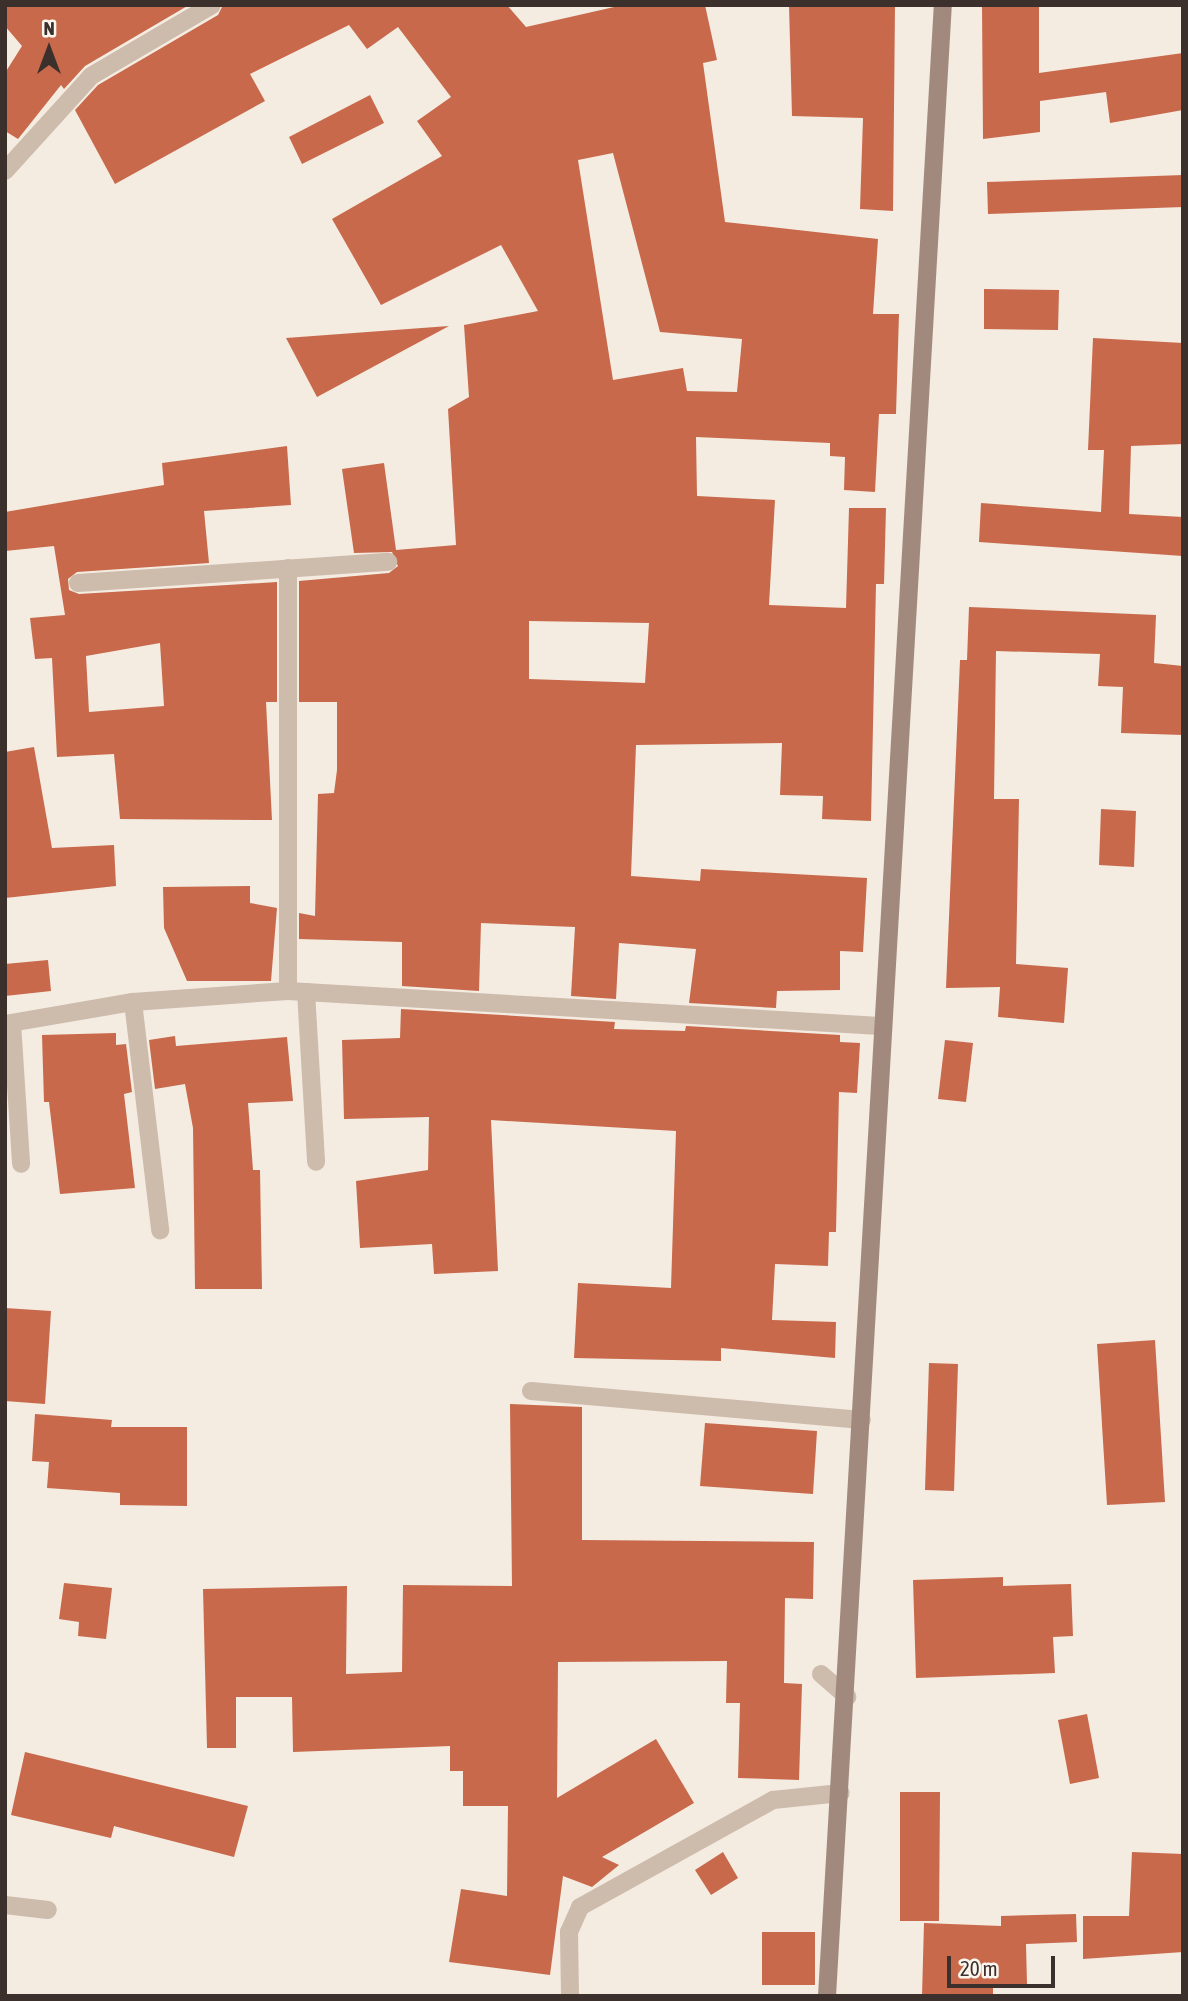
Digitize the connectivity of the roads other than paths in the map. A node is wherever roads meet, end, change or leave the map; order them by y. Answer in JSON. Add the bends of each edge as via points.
{"nodes":[{"id":1,"x":212,"y":5,"type":"edge"},
{"id":2,"x":943,"y":5,"type":"edge"},
{"id":3,"x":5,"y":171,"type":"edge"},
{"id":4,"x":388,"y":562,"type":"dead end"},
{"id":5,"x":288,"y":568,"type":"junction"},
{"id":6,"x":78,"y":583,"type":"dead end"},
{"id":7,"x":297,"y":991,"type":"junction"},
{"id":8,"x":133,"y":1002,"type":"junction"},
{"id":9,"x":9,"y":1024,"type":"edge"},
{"id":10,"x":880,"y":1026,"type":"junction"},
{"id":11,"x":316,"y":1162,"type":"dead end"},
{"id":12,"x":21,"y":1164,"type":"dead end"},
{"id":13,"x":160,"y":1230,"type":"dead end"},
{"id":14,"x":531,"y":1391,"type":"dead end"},
{"id":15,"x":862,"y":1420,"type":"junction"},
{"id":16,"x":821,"y":1674,"type":"dead end"},
{"id":17,"x":847,"y":1697,"type":"junction"},
{"id":18,"x":841,"y":1793,"type":"junction"},
{"id":19,"x":5,"y":1905,"type":"edge"},
{"id":20,"x":48,"y":1910,"type":"dead end"},
{"id":21,"x":569,"y":1996,"type":"edge"},
{"id":22,"x":827,"y":1996,"type":"edge"}],
"edges":[{"from":1,"to":3,"type":"street","via":[[91,76]]},
{"from":2,"to":10,"type":"main road"},
{"from":4,"to":5,"type":"street"},
{"from":5,"to":6,"type":"street"},
{"from":5,"to":7,"type":"street"},
{"from":7,"to":8,"type":"street"},
{"from":7,"to":10,"type":"street"},
{"from":7,"to":11,"type":"street"},
{"from":8,"to":9,"type":"street"},
{"from":8,"to":13,"type":"street"},
{"from":9,"to":12,"type":"street"},
{"from":10,"to":15,"type":"main road"},
{"from":14,"to":15,"type":"street"},
{"from":15,"to":17,"type":"main road"},
{"from":16,"to":17,"type":"street"},
{"from":17,"to":18,"type":"main road"},
{"from":18,"to":21,"type":"street","via":[[773,1800],[580,1907],[569,1931]]},
{"from":18,"to":22,"type":"main road"},
{"from":19,"to":20,"type":"street"}]}
